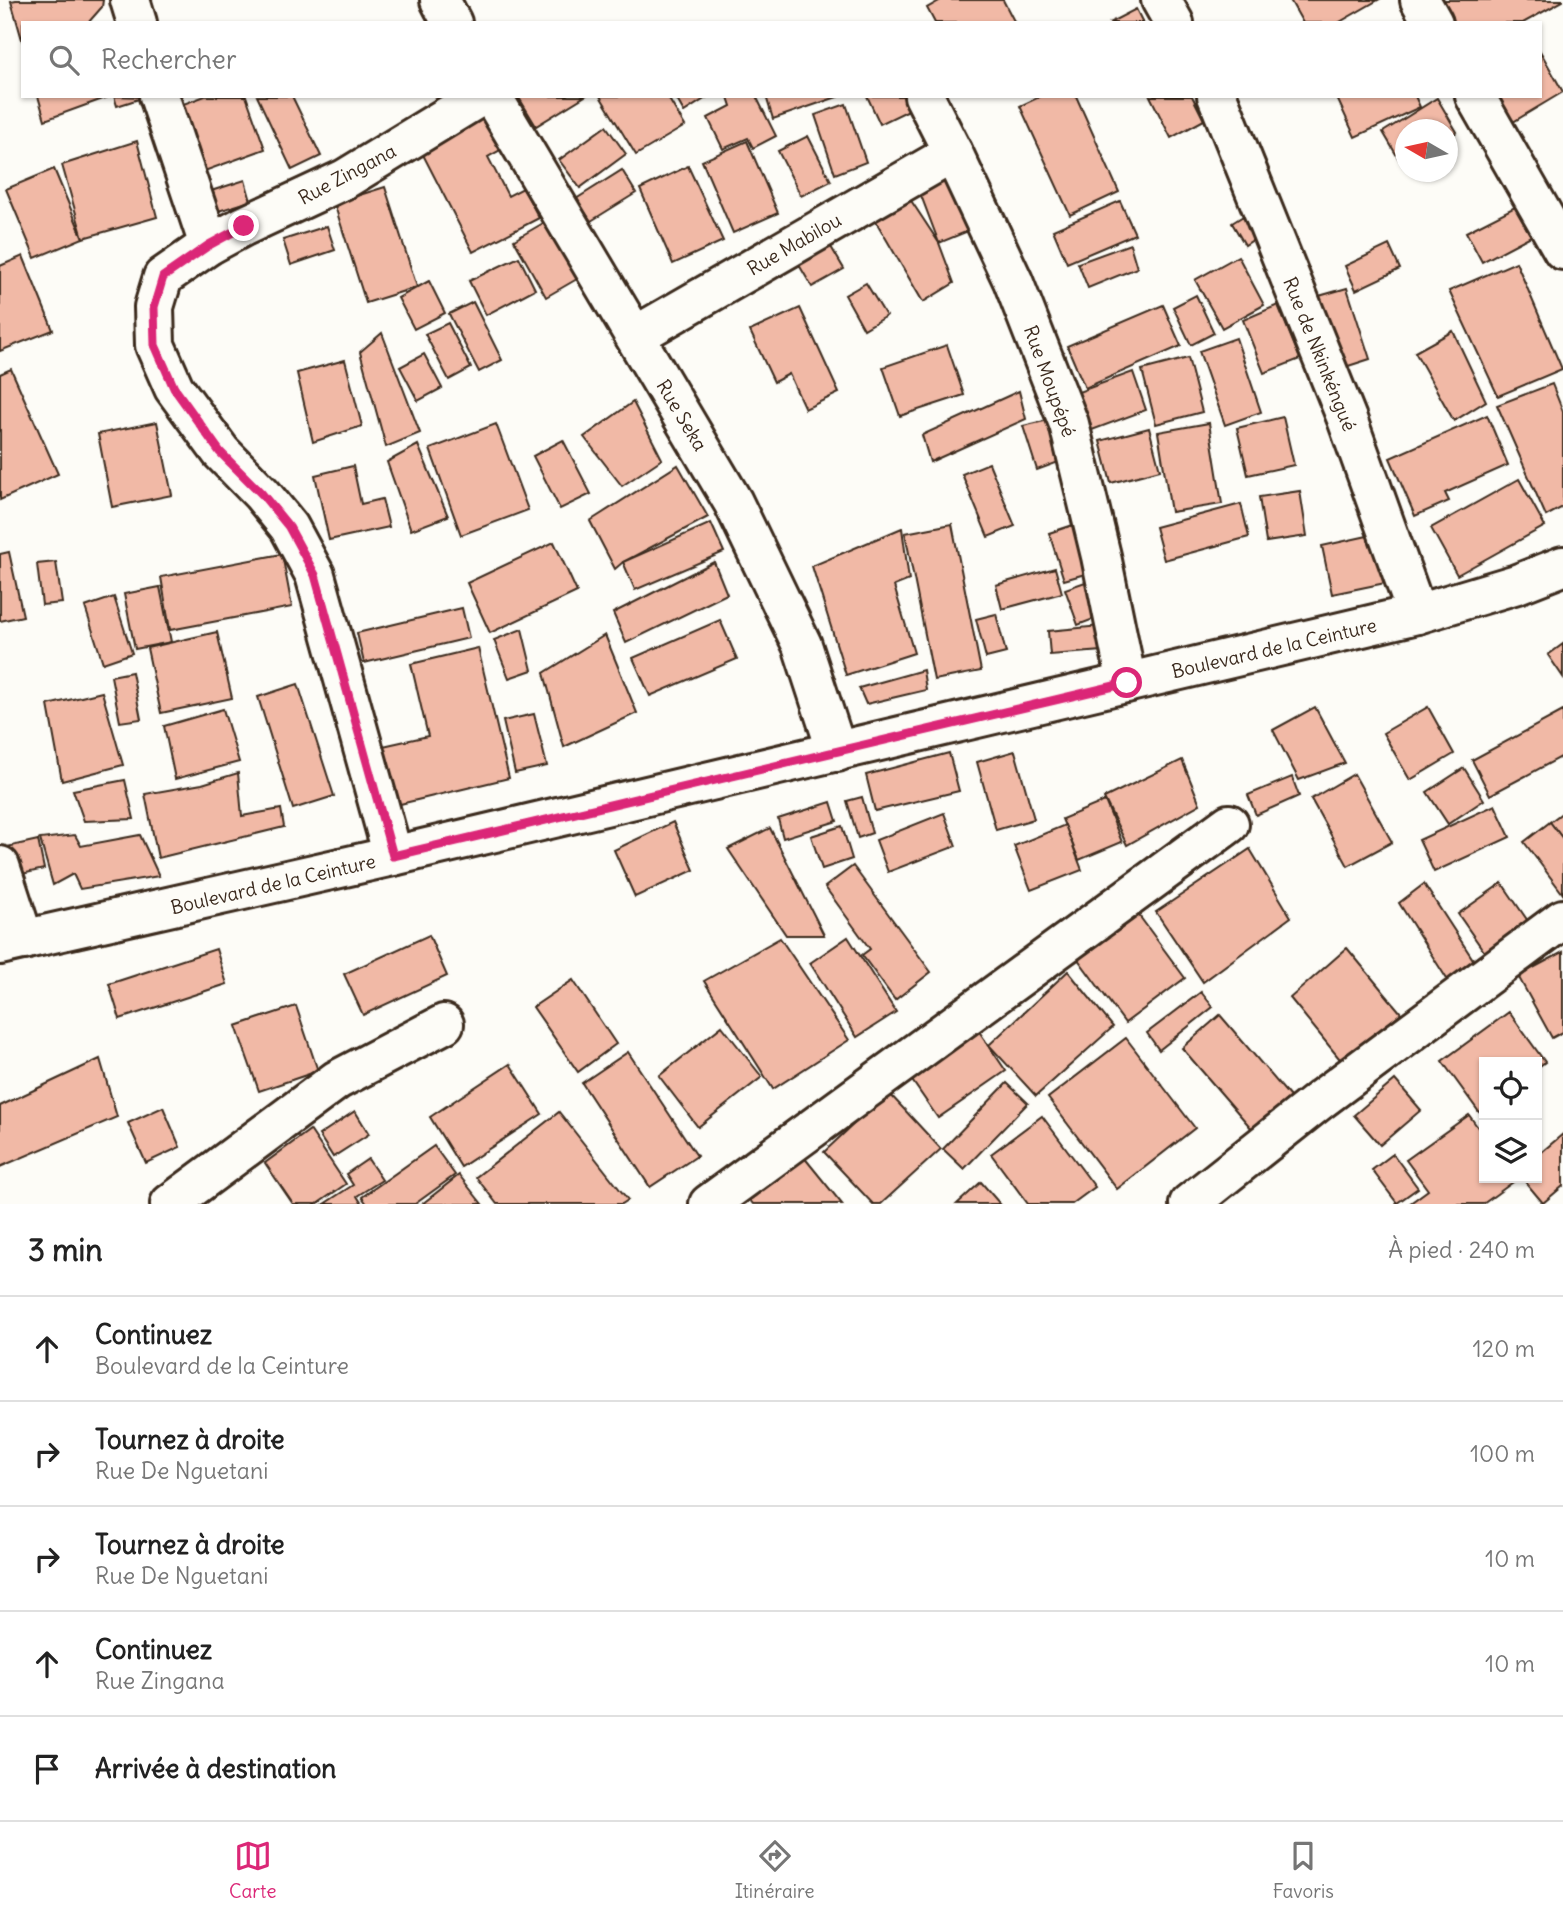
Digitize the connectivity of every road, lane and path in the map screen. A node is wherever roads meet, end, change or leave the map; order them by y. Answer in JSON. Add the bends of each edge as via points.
{"nodes":[{"id":1,"x":131,"y":0,"type":"edge"},
{"id":2,"x":440,"y":0,"type":"edge"},
{"id":3,"x":1161,"y":0,"type":"edge"},
{"id":4,"x":1420,"y":0,"type":"edge"},
{"id":5,"x":136,"y":21,"type":"edge"},
{"id":6,"x":451,"y":21,"type":"edge"},
{"id":7,"x":1173,"y":21,"type":"edge"},
{"id":8,"x":1432,"y":21,"type":"edge"},
{"id":9,"x":160,"y":98,"type":"edge"},
{"id":10,"x":478,"y":98,"type":"edge"},
{"id":11,"x":493,"y":98,"type":"edge"},
{"id":12,"x":925,"y":98,"type":"edge"},
{"id":13,"x":1218,"y":98,"type":"edge"},
{"id":14,"x":1476,"y":98,"type":"edge"},
{"id":15,"x":953,"y":153,"type":"junction"},
{"id":16,"x":209,"y":245,"type":"junction"},
{"id":17,"x":1563,"y":250,"type":"edge"},
{"id":18,"x":635,"y":336,"type":"junction"},
{"id":19,"x":1563,"y":566,"type":"edge"},
{"id":20,"x":1417,"y":614,"type":"junction"},
{"id":21,"x":1127,"y":683,"type":"junction"},
{"id":22,"x":836,"y":752,"type":"junction"},
{"id":23,"x":1229,"y":824,"type":"dead end"},
{"id":24,"x":393,"y":856,"type":"junction"},
{"id":25,"x":0,"y":866,"type":"edge"},
{"id":26,"x":1563,"y":919,"type":"edge"},
{"id":27,"x":12,"y":943,"type":"edge"},
{"id":28,"x":444,"y":1024,"type":"dead end"},
{"id":29,"x":170,"y":1204,"type":"edge"},
{"id":30,"x":709,"y":1204,"type":"edge"},
{"id":31,"x":1189,"y":1204,"type":"edge"}],
"edges":[{"from":1,"to":5,"type":"street"},
{"from":2,"to":6,"type":"street"},
{"from":3,"to":7,"type":"street"},
{"from":4,"to":8,"type":"street"},
{"from":9,"to":16,"type":"street"},
{"from":10,"to":16,"type":"street","name":"Rue Zingana","via":[[345,180]]},
{"from":11,"to":18,"type":"street","name":"Rue Seka"},
{"from":12,"to":15,"type":"street","name":"Rue Moupépé"},
{"from":13,"to":20,"type":"street","name":"Rue de Nkinkéngué","via":[[1347,419]]},
{"from":14,"to":17,"type":"street"},
{"from":15,"to":18,"type":"street","name":"Rue Mabilou"},
{"from":15,"to":21,"type":"street","name":"Rue Moupépé","via":[[1013,281],[1069,424]]},
{"from":16,"to":24,"type":"street","name":"Rue Zingana","via":[[163,277],[154,307],[155,345],[174,388],[220,452],[289,527],[315,575]]},
{"from":18,"to":22,"type":"street","name":"Rue Seka","via":[[745,526],[802,645]]},
{"from":19,"to":20,"type":"street","name":"Boulevard de la Ceinture"},
{"from":20,"to":21,"type":"street","name":"Boulevard de la Ceinture"},
{"from":21,"to":22,"type":"street","name":"Boulevard de la Ceinture"},
{"from":22,"to":24,"type":"street","name":"Boulevard de la Ceinture"},
{"from":23,"to":30,"type":"street"},
{"from":24,"to":27,"type":"street","name":"Boulevard de la Ceinture"},
{"from":25,"to":27,"type":"street"},
{"from":26,"to":31,"type":"street"},
{"from":28,"to":29,"type":"street","via":[[337,1080]]}]}
